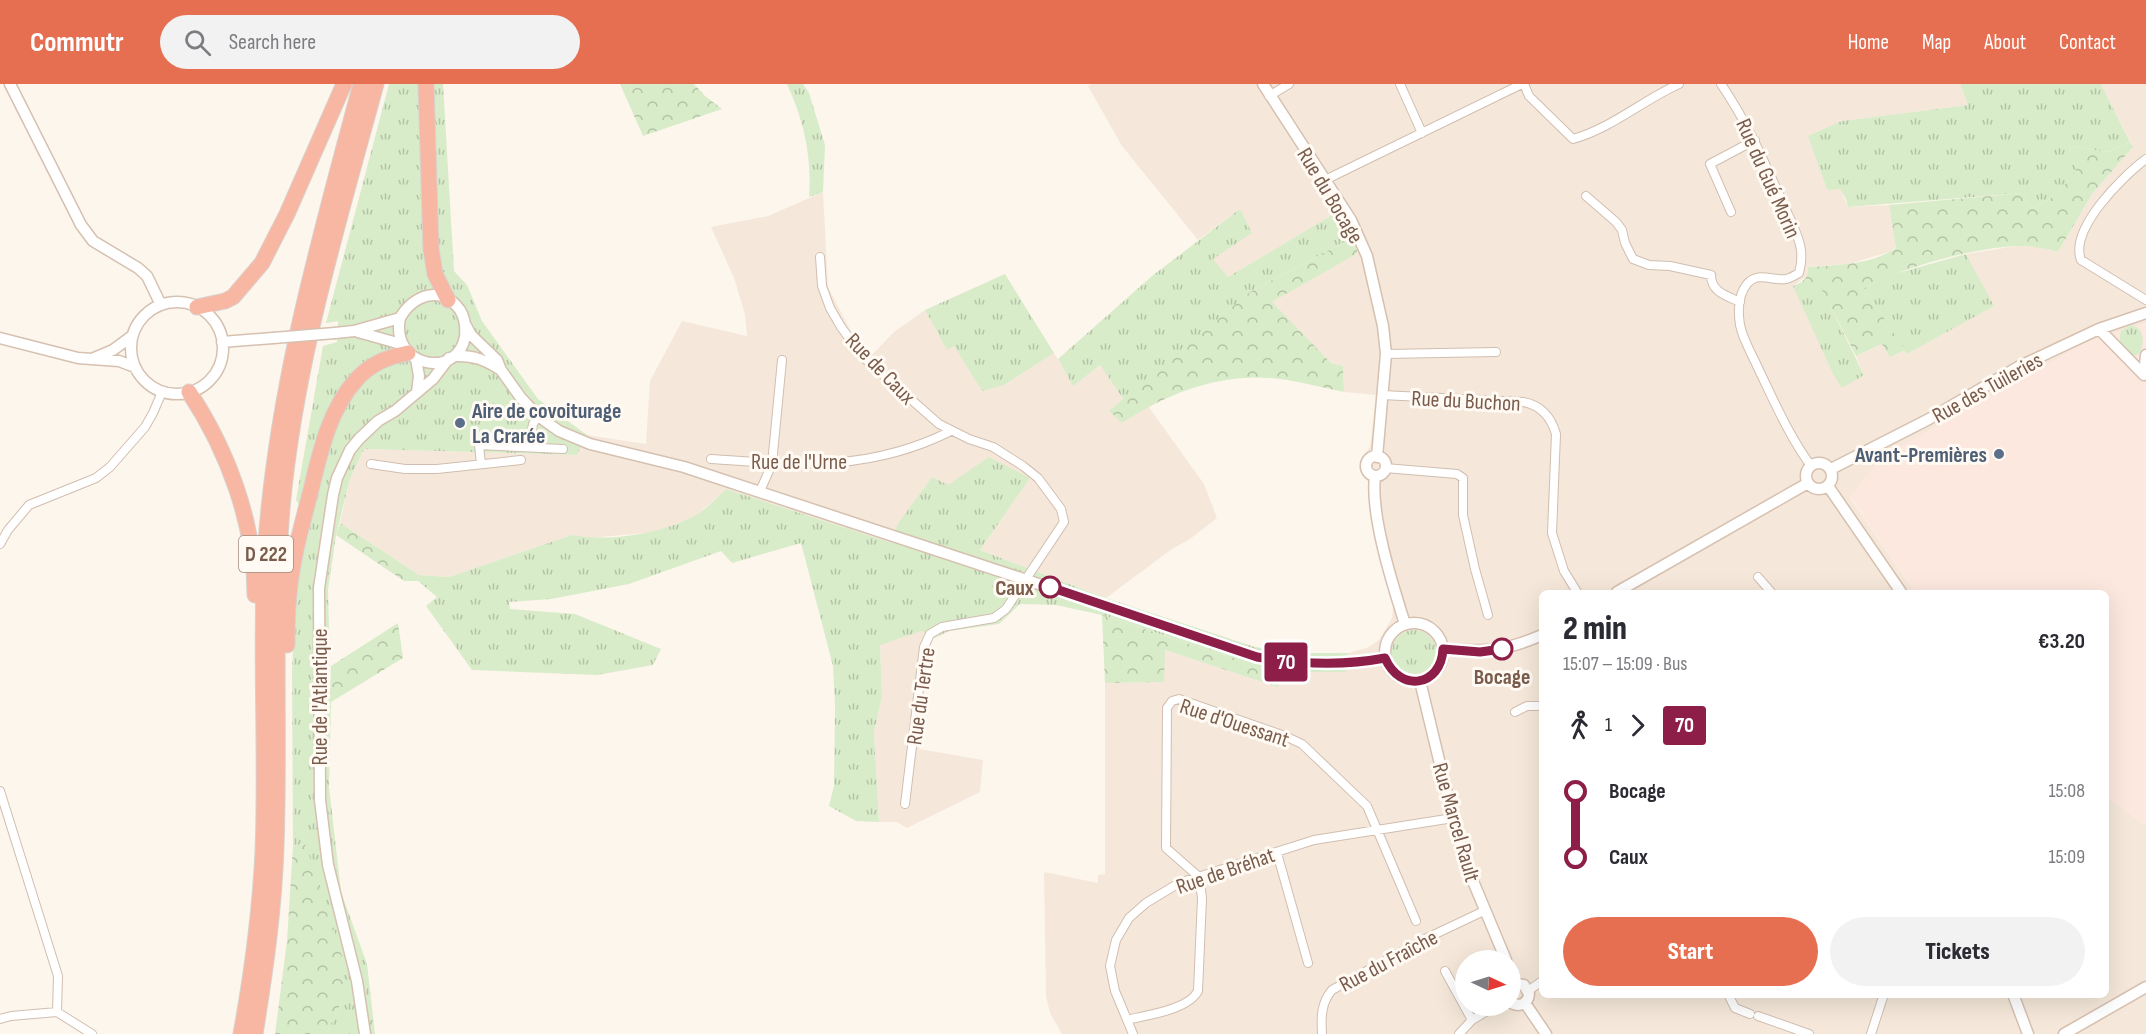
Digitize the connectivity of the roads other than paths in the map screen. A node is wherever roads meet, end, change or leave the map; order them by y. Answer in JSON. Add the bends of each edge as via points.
{"nodes":[{"id":1,"x":10,"y":84,"type":"edge"},
{"id":2,"x":344,"y":84,"type":"edge"},
{"id":3,"x":361,"y":84,"type":"edge"},
{"id":4,"x":376,"y":84,"type":"edge"},
{"id":5,"x":426,"y":84,"type":"edge"},
{"id":6,"x":1263,"y":84,"type":"edge"},
{"id":7,"x":1289,"y":84,"type":"edge"},
{"id":8,"x":1400,"y":84,"type":"edge"},
{"id":9,"x":1522,"y":84,"type":"edge"},
{"id":10,"x":1679,"y":84,"type":"edge"},
{"id":11,"x":1721,"y":84,"type":"edge"},
{"id":12,"x":1269,"y":96,"type":"junction"},
{"id":13,"x":1422,"y":133,"type":"junction"},
{"id":14,"x":1755,"y":140,"type":"junction"},
{"id":15,"x":2146,"y":159,"type":"edge"},
{"id":16,"x":1325,"y":180,"type":"junction"},
{"id":17,"x":1586,"y":196,"type":"dead end"},
{"id":18,"x":1731,"y":212,"type":"dead end"},
{"id":19,"x":820,"y":257,"type":"dead end"},
{"id":20,"x":448,"y":300,"type":"junction"},
{"id":21,"x":2146,"y":300,"type":"edge"},
{"id":22,"x":1740,"y":302,"type":"junction"},
{"id":23,"x":161,"y":305,"type":"junction"},
{"id":24,"x":196,"y":307,"type":"junction"},
{"id":25,"x":2146,"y":313,"type":"edge"},
{"id":26,"x":400,"y":318,"type":"junction"},
{"id":27,"x":465,"y":324,"type":"junction"},
{"id":28,"x":2099,"y":329,"type":"junction"},
{"id":29,"x":354,"y":331,"type":"junction"},
{"id":30,"x":132,"y":336,"type":"junction"},
{"id":31,"x":0,"y":338,"type":"edge"},
{"id":32,"x":222,"y":342,"type":"junction"},
{"id":33,"x":408,"y":352,"type":"junction"},
{"id":34,"x":1496,"y":352,"type":"dead end"},
{"id":35,"x":1386,"y":354,"type":"junction"},
{"id":36,"x":2146,"y":355,"type":"edge"},
{"id":37,"x":452,"y":357,"type":"junction"},
{"id":38,"x":91,"y":359,"type":"junction"},
{"id":39,"x":783,"y":360,"type":"dead end"},
{"id":40,"x":135,"y":367,"type":"junction"},
{"id":41,"x":501,"y":370,"type":"junction"},
{"id":42,"x":2145,"y":378,"type":"edge"},
{"id":43,"x":162,"y":392,"type":"junction"},
{"id":44,"x":189,"y":392,"type":"junction"},
{"id":45,"x":417,"y":392,"type":"junction"},
{"id":46,"x":1382,"y":395,"type":"junction"},
{"id":47,"x":538,"y":416,"type":"junction"},
{"id":48,"x":951,"y":431,"type":"junction"},
{"id":49,"x":529,"y":446,"type":"junction"},
{"id":50,"x":563,"y":449,"type":"dead end"},
{"id":51,"x":1377,"y":457,"type":"junction"},
{"id":52,"x":711,"y":459,"type":"dead end"},
{"id":53,"x":521,"y":460,"type":"dead end"},
{"id":54,"x":371,"y":464,"type":"dead end"},
{"id":55,"x":481,"y":464,"type":"junction"},
{"id":56,"x":772,"y":464,"type":"junction"},
{"id":57,"x":1811,"y":466,"type":"junction"},
{"id":58,"x":1385,"y":468,"type":"junction"},
{"id":59,"x":1831,"y":469,"type":"junction"},
{"id":60,"x":1375,"y":476,"type":"junction"},
{"id":61,"x":1808,"y":483,"type":"junction"},
{"id":62,"x":1828,"y":486,"type":"junction"},
{"id":63,"x":760,"y":491,"type":"junction"},
{"id":64,"x":0,"y":544,"type":"edge"},
{"id":65,"x":1758,"y":577,"type":"dead end"},
{"id":66,"x":1027,"y":579,"type":"junction"},
{"id":67,"x":1574,"y":590,"type":"edge"},
{"id":68,"x":1621,"y":590,"type":"edge"},
{"id":69,"x":1769,"y":590,"type":"edge"},
{"id":70,"x":1896,"y":590,"type":"edge"},
{"id":71,"x":1488,"y":615,"type":"dead end"},
{"id":72,"x":1405,"y":624,"type":"junction"},
{"id":73,"x":1539,"y":636,"type":"edge"},
{"id":74,"x":1443,"y":649,"type":"junction"},
{"id":75,"x":1385,"y":658,"type":"junction"},
{"id":76,"x":1420,"y":681,"type":"junction"},
{"id":77,"x":1539,"y":706,"type":"edge"},
{"id":78,"x":1515,"y":712,"type":"dead end"},
{"id":79,"x":264,"y":718,"type":"junction"},
{"id":80,"x":277,"y":740,"type":"junction"},
{"id":81,"x":0,"y":791,"type":"edge"},
{"id":82,"x":905,"y":804,"type":"dead end"},
{"id":83,"x":1453,"y":818,"type":"junction"},
{"id":84,"x":1377,"y":831,"type":"junction"},
{"id":85,"x":1277,"y":853,"type":"junction"},
{"id":86,"x":1199,"y":877,"type":"junction"},
{"id":87,"x":1486,"y":910,"type":"junction"},
{"id":88,"x":1416,"y":921,"type":"dead end"},
{"id":89,"x":1502,"y":950,"type":"edge"},
{"id":90,"x":1308,"y":963,"type":"dead end"},
{"id":91,"x":1445,"y":972,"type":"dead end"},
{"id":92,"x":1539,"y":983,"type":"edge"},
{"id":93,"x":1521,"y":985,"type":"edge"},
{"id":94,"x":2146,"y":987,"type":"edge"},
{"id":95,"x":1528,"y":990,"type":"junction"},
{"id":96,"x":1730,"y":998,"type":"edge"},
{"id":97,"x":1883,"y":998,"type":"edge"},
{"id":98,"x":2014,"y":998,"type":"edge"},
{"id":99,"x":1525,"y":1003,"type":"junction"},
{"id":100,"x":1521,"y":1004,"type":"edge"},
{"id":101,"x":57,"y":1012,"type":"junction"},
{"id":102,"x":1479,"y":1016,"type":"edge"},
{"id":103,"x":0,"y":1018,"type":"edge"},
{"id":104,"x":1127,"y":1020,"type":"junction"},
{"id":105,"x":1472,"y":1020,"type":"junction"},
{"id":106,"x":92,"y":1034,"type":"edge"},
{"id":107,"x":241,"y":1034,"type":"edge"},
{"id":108,"x":255,"y":1034,"type":"edge"},
{"id":109,"x":365,"y":1034,"type":"edge"},
{"id":110,"x":1133,"y":1034,"type":"edge"},
{"id":111,"x":1322,"y":1034,"type":"edge"},
{"id":112,"x":1459,"y":1034,"type":"edge"},
{"id":113,"x":1546,"y":1034,"type":"edge"},
{"id":114,"x":1809,"y":1034,"type":"edge"},
{"id":115,"x":1871,"y":1034,"type":"edge"},
{"id":116,"x":2028,"y":1034,"type":"edge"},
{"id":117,"x":2064,"y":1034,"type":"edge"}],
"edges":[{"from":1,"to":23,"type":"street","via":[[81,225],[93,241],[147,276]]},
{"from":2,"to":24,"type":"highway","via":[[262,263],[233,297]]},
{"from":3,"to":79,"type":"highway","number":"D 222","via":[[302,308],[276,448],[266,556]]},
{"from":4,"to":80,"type":"highway","number":"D 222","via":[[316,305],[294,415],[279,552]]},
{"from":5,"to":20,"type":"highway","via":[[431,249],[435,274]]},
{"from":6,"to":12,"type":"street","name":"Rue du Bocage"},
{"from":7,"to":12,"type":"street"},
{"from":8,"to":13,"type":"street"},
{"from":9,"to":10,"type":"street","via":[[1529,96],[1573,139],[1609,124]]},
{"from":9,"to":13,"type":"street"},
{"from":11,"to":14,"type":"street","name":"Rue du Gué Morin"},
{"from":12,"to":16,"type":"street","name":"Rue du Bocage"},
{"from":13,"to":16,"type":"street"},
{"from":14,"to":18,"type":"street","via":[[1710,164]]},
{"from":14,"to":22,"type":"street","name":"Rue du Gué Morin","via":[[1799,242],[1802,265],[1788,279],[1757,278],[1748,282]]},
{"from":15,"to":21,"type":"street","via":[[2119,182],[2099,207],[2081,235],[2078,252],[2081,260]]},
{"from":16,"to":35,"type":"street","name":"Rue du Bocage","via":[[1351,220],[1367,256]]},
{"from":17,"to":22,"type":"street","via":[[1622,230],[1633,259],[1711,275],[1721,294]]},
{"from":19,"to":48,"type":"street","name":"Rue de Caux","via":[[822,286],[840,327],[880,373]]},
{"from":20,"to":26,"type":"street","via":[[437,296],[414,300]]},
{"from":20,"to":27,"type":"street","via":[[460,311]]},
{"from":22,"to":57,"type":"street","via":[[1740,325],[1746,341],[1775,404]]},
{"from":23,"to":24,"type":"street","via":[[173,302]]},
{"from":23,"to":30,"type":"street","via":[[148,312]]},
{"from":24,"to":32,"type":"street","via":[[214,322]]},
{"from":25,"to":28,"type":"street","name":"Rue des Tuileries"},
{"from":26,"to":29,"type":"street"},
{"from":26,"to":33,"type":"street","via":[[398,329]]},
{"from":27,"to":37,"type":"street","via":[[464,342]]},
{"from":27,"to":41,"type":"street","via":[[497,360]]},
{"from":28,"to":42,"type":"street"},
{"from":28,"to":59,"type":"street","name":"Rue des Tuileries","via":[[2018,367],[1929,419]]},
{"from":29,"to":32,"type":"street","bridge":true},
{"from":29,"to":33,"type":"street"},
{"from":30,"to":38,"type":"street"},
{"from":30,"to":40,"type":"street"},
{"from":31,"to":38,"type":"street"},
{"from":32,"to":44,"type":"street","via":[[215,374]]},
{"from":33,"to":37,"type":"street","via":[[430,363]]},
{"from":33,"to":45,"type":"street","via":[[419,376]]},
{"from":33,"to":80,"type":"highway","via":[[376,363],[354,381],[334,414],[319,456],[288,595],[284,708]]},
{"from":34,"to":35,"type":"street"},
{"from":35,"to":46,"type":"street","name":"Rue du Bocage"},
{"from":36,"to":42,"type":"street"},
{"from":37,"to":41,"type":"street","via":[[482,358]]},
{"from":37,"to":45,"type":"street","name":"Rue de l'Atlantique"},
{"from":38,"to":40,"type":"street","via":[[119,361]]},
{"from":39,"to":56,"type":"street"},
{"from":40,"to":43,"type":"street","via":[[147,384]]},
{"from":41,"to":47,"type":"street"},
{"from":43,"to":44,"type":"street"},
{"from":43,"to":64,"type":"street","via":[[145,427],[110,467],[96,478],[29,505]]},
{"from":44,"to":79,"type":"highway","via":[[217,439],[247,529]]},
{"from":45,"to":109,"type":"street","name":"Rue de l'Atlantique","via":[[359,439],[344,461],[333,495],[319,588],[320,800],[328,865],[360,990]]},
{"from":46,"to":51,"type":"street","name":"Rue du Bocage"},
{"from":46,"to":67,"type":"street","name":"Rue du Buchon","via":[[1523,402],[1542,410],[1556,434],[1552,532]]},
{"from":47,"to":49,"type":"street"},
{"from":47,"to":63,"type":"street","via":[[558,431],[590,444]]},
{"from":48,"to":56,"type":"street","name":"Rue de l'Urne","via":[[867,460],[820,465]]},
{"from":48,"to":66,"type":"street","via":[[993,447],[1023,466],[1038,478],[1061,509],[1064,522]]},
{"from":49,"to":50,"type":"street"},
{"from":49,"to":55,"type":"street","via":[[479,445]]},
{"from":51,"to":58,"type":"street"},
{"from":51,"to":60,"type":"street","via":[[1366,465],[1367,471]]},
{"from":52,"to":56,"type":"street","name":"Rue de l'Urne"},
{"from":53,"to":55,"type":"street"},
{"from":54,"to":55,"type":"street","via":[[436,469]]},
{"from":56,"to":63,"type":"street"},
{"from":57,"to":59,"type":"street","via":[[1824,464]]},
{"from":57,"to":61,"type":"street","via":[[1806,473]]},
{"from":58,"to":60,"type":"street"},
{"from":58,"to":71,"type":"street","via":[[1457,474],[1463,478],[1463,515]]},
{"from":59,"to":62,"type":"street","via":[[1833,476]]},
{"from":60,"to":72,"type":"street","via":[[1383,544]]},
{"from":61,"to":62,"type":"street","via":[[1816,489]]},
{"from":61,"to":68,"type":"street"},
{"from":62,"to":70,"type":"street"},
{"from":63,"to":66,"type":"street"},
{"from":65,"to":69,"type":"street"},
{"from":66,"to":75,"type":"street","via":[[1257,657],[1289,663]]},
{"from":66,"to":82,"type":"street","name":"Rue du Tertre","via":[[1006,609],[994,618],[942,627],[930,634],[924,647]]},
{"from":72,"to":74,"type":"street","via":[[1426,625],[1440,639]]},
{"from":72,"to":75,"type":"street","via":[[1389,637]]},
{"from":73,"to":74,"type":"street","via":[[1493,651]]},
{"from":74,"to":76,"type":"street","via":[[1438,669]]},
{"from":75,"to":76,"type":"street","via":[[1398,677]]},
{"from":76,"to":83,"type":"street","name":"Rue Marcel Rault"},
{"from":77,"to":78,"type":"street"},
{"from":79,"to":107,"type":"highway","number":"D 222","via":[[260,887]]},
{"from":80,"to":108,"type":"highway","number":"D 222","via":[[273,895]]},
{"from":81,"to":101,"type":"street","via":[[58,976]]},
{"from":83,"to":84,"type":"street","name":"Rue de Bréhat"},
{"from":83,"to":87,"type":"street","name":"Rue Marcel Rault","via":[[1465,862]]},
{"from":84,"to":85,"type":"street","name":"Rue de Bréhat","via":[[1314,840]]},
{"from":84,"to":86,"type":"street","name":"Rue d'Ouessant","via":[[1367,806],[1302,744],[1179,699],[1167,708],[1166,848]]},
{"from":84,"to":88,"type":"street"},
{"from":85,"to":86,"type":"street","name":"Rue de Bréhat"},
{"from":85,"to":90,"type":"street"},
{"from":86,"to":104,"type":"street","name":"Rue de Bréhat","via":[[1179,883],[1146,903],[1129,918],[1116,940],[1110,966]]},
{"from":86,"to":104,"type":"street","via":[[1202,898],[1195,997],[1185,1004]]},
{"from":87,"to":89,"type":"street","name":"Rue Marcel Rault"},
{"from":87,"to":111,"type":"street","name":"Rue du Fraîche","via":[[1332,990],[1322,1009]]},
{"from":91,"to":105,"type":"street"},
{"from":92,"to":95,"type":"street"},
{"from":93,"to":95,"type":"street"},
{"from":94,"to":117,"type":"street"},
{"from":95,"to":99,"type":"street"},
{"from":96,"to":114,"type":"street","via":[[1735,1008]]},
{"from":97,"to":115,"type":"street"},
{"from":98,"to":116,"type":"street"},
{"from":99,"to":100,"type":"street"},
{"from":99,"to":113,"type":"street"},
{"from":101,"to":103,"type":"street"},
{"from":101,"to":106,"type":"street"},
{"from":102,"to":105,"type":"street"},
{"from":104,"to":110,"type":"street","name":"Rue de Bréhat"},
{"from":105,"to":112,"type":"street"}]}
